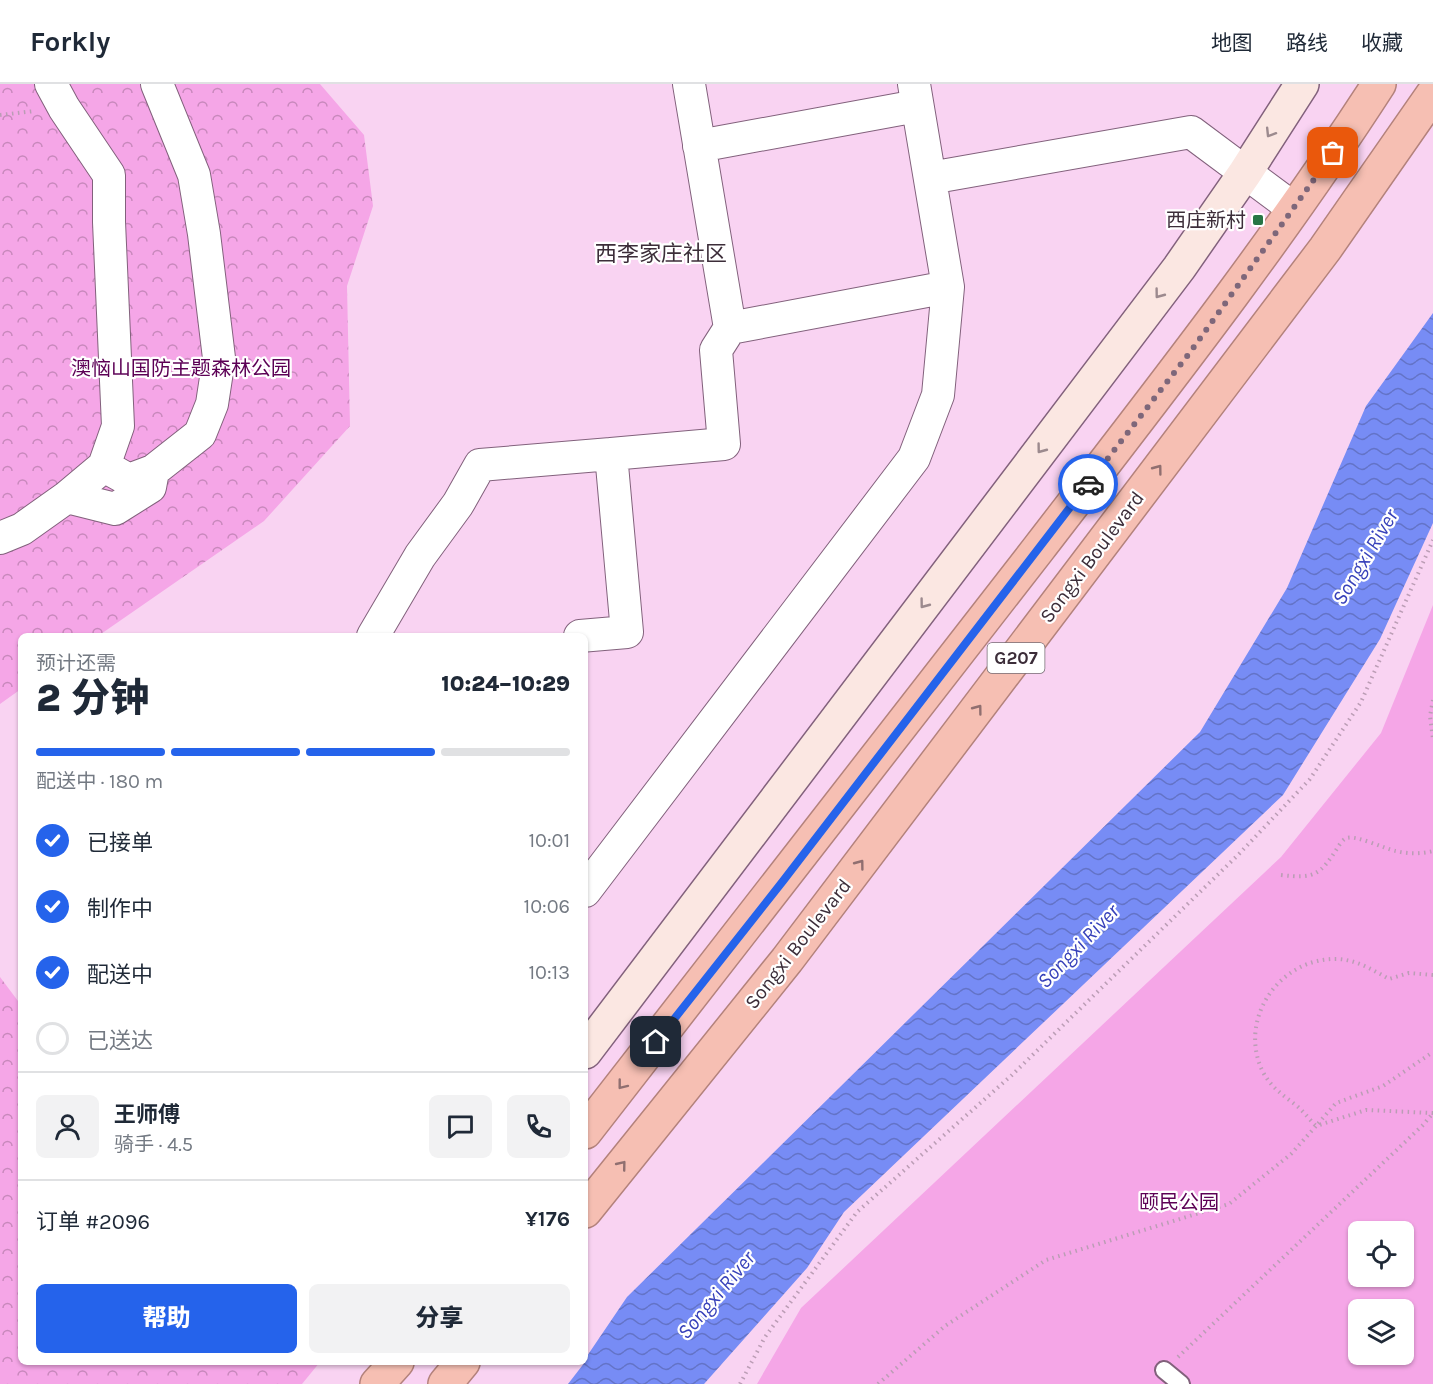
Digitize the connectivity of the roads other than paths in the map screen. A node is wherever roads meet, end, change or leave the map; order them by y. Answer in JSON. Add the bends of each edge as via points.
{"nodes":[{"id":1,"x":51,"y":84,"type":"edge"},
{"id":2,"x":157,"y":84,"type":"edge"},
{"id":3,"x":689,"y":84,"type":"edge"},
{"id":4,"x":1302,"y":84,"type":"edge"},
{"id":5,"x":1378,"y":84,"type":"edge"},
{"id":6,"x":1433,"y":94,"type":"edge"},
{"id":7,"x":915,"y":95,"type":"edge"},
{"id":8,"x":699,"y":146,"type":"junction"},
{"id":9,"x":1245,"y":173,"type":"junction"},
{"id":10,"x":930,"y":178,"type":"junction"},
{"id":11,"x":1293,"y":208,"type":"junction"},
{"id":12,"x":948,"y":287,"type":"junction"},
{"id":13,"x":730,"y":328,"type":"junction"},
{"id":14,"x":611,"y":454,"type":"junction"},
{"id":15,"x":104,"y":466,"type":"junction"},
{"id":16,"x":153,"y":471,"type":"junction"},
{"id":17,"x":67,"y":497,"type":"junction"},
{"id":18,"x":0,"y":538,"type":"edge"},
{"id":19,"x":375,"y":633,"type":"edge"},
{"id":20,"x":588,"y":635,"type":"edge"},
{"id":21,"x":588,"y":887,"type":"edge"},
{"id":22,"x":588,"y":1048,"type":"edge"},
{"id":23,"x":588,"y":1128,"type":"edge"},
{"id":24,"x":588,"y":1207,"type":"edge"},
{"id":25,"x":394,"y":1365,"type":"edge"},
{"id":26,"x":461,"y":1365,"type":"edge"},
{"id":27,"x":1164,"y":1370,"type":"road end"},
{"id":28,"x":377,"y":1384,"type":"edge"},
{"id":29,"x":445,"y":1384,"type":"edge"},
{"id":30,"x":1181,"y":1384,"type":"edge"}],
"edges":[{"from":1,"to":15,"type":"street","via":[[109,175],[118,426]]},
{"from":2,"to":16,"type":"street","via":[[194,175],[219,358],[212,404],[200,434]]},
{"from":3,"to":8,"type":"street"},
{"from":4,"to":9,"type":"main road","one_way":true},
{"from":5,"to":11,"type":"highway","number":"G207"},
{"from":24,"to":6,"type":"highway","name":"Songxi Boulevard","number":"G207","one_way":true,"via":[[788,960],[1325,249]]},
{"from":7,"to":8,"type":"street"},
{"from":7,"to":10,"type":"street"},
{"from":8,"to":13,"type":"street"},
{"from":9,"to":10,"type":"street","via":[[1191,132]]},
{"from":9,"to":11,"type":"street"},
{"from":9,"to":22,"type":"main road","one_way":true,"via":[[1172,277]]},
{"from":10,"to":12,"type":"street"},
{"from":11,"to":23,"type":"highway","number":"G207","one_way":true,"via":[[1191,351]]},
{"from":12,"to":13,"type":"street"},
{"from":12,"to":21,"type":"street","via":[[938,395],[914,458]]},
{"from":13,"to":14,"type":"street","via":[[716,350],[724,444]]},
{"from":14,"to":19,"type":"street","via":[[480,465]]},
{"from":14,"to":20,"type":"street","via":[[627,632]]},
{"from":15,"to":16,"type":"street","via":[[129,480]]},
{"from":15,"to":17,"type":"street"},
{"from":16,"to":17,"type":"street","via":[[150,487],[115,509]]},
{"from":17,"to":18,"type":"street","via":[[22,529]]},
{"from":25,"to":28,"type":"highway"},
{"from":26,"to":29,"type":"highway"},
{"from":27,"to":30,"type":"lane"}]}
